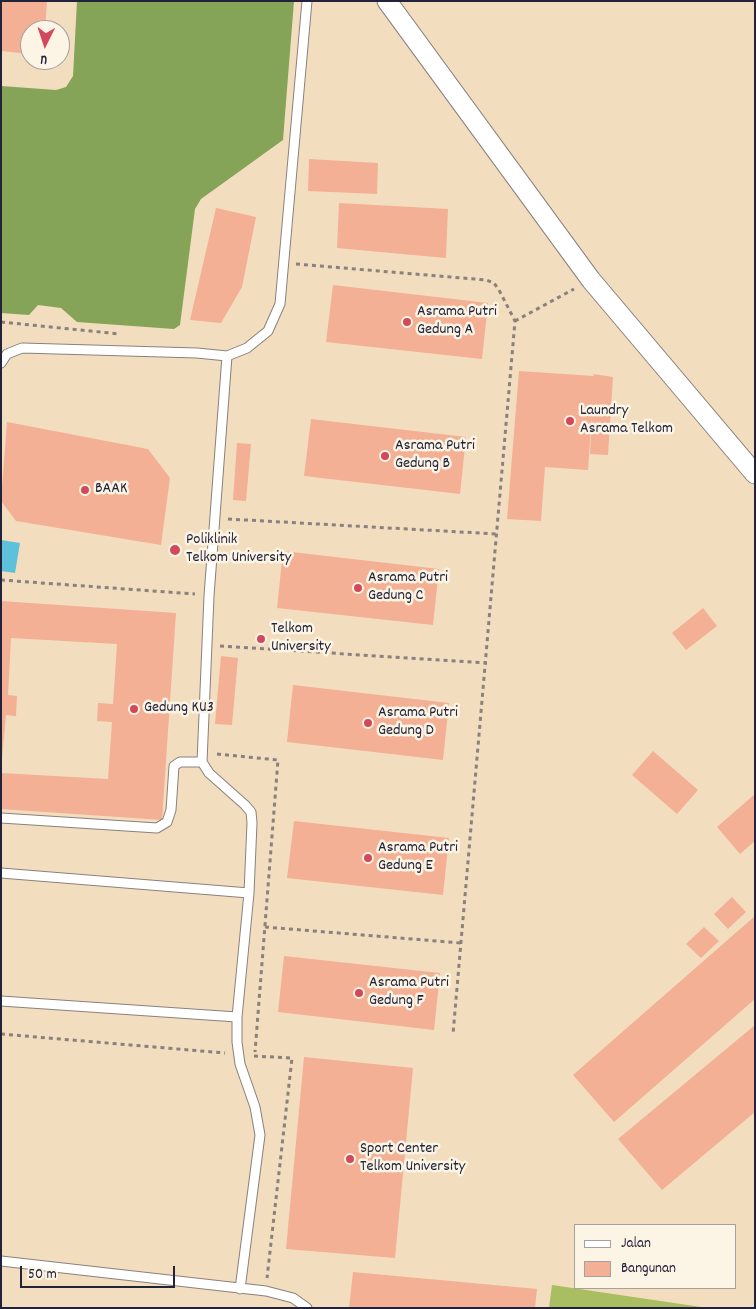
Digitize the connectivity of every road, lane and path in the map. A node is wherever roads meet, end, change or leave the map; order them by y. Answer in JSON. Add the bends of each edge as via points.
{"nodes":[{"id":1,"x":307,"y":1,"type":"edge"},
{"id":2,"x":387,"y":1,"type":"edge"},
{"id":3,"x":283,"y":263,"type":"junction"},
{"id":4,"x":591,"y":280,"type":"junction"},
{"id":5,"x":516,"y":321,"type":"junction"},
{"id":6,"x":227,"y":356,"type":"junction"},
{"id":7,"x":1,"y":363,"type":"edge"},
{"id":8,"x":755,"y":474,"type":"edge"},
{"id":9,"x":216,"y":518,"type":"junction"},
{"id":10,"x":497,"y":534,"type":"junction"},
{"id":11,"x":1,"y":580,"type":"edge"},
{"id":12,"x":209,"y":596,"type":"junction"},
{"id":13,"x":208,"y":646,"type":"junction"},
{"id":14,"x":487,"y":663,"type":"junction"},
{"id":15,"x":202,"y":762,"type":"junction"},
{"id":16,"x":1,"y":818,"type":"edge"},
{"id":17,"x":1,"y":873,"type":"edge"},
{"id":18,"x":249,"y":892,"type":"junction"},
{"id":19,"x":265,"y":927,"type":"dead end"},
{"id":20,"x":461,"y":943,"type":"junction"},
{"id":21,"x":1,"y":1001,"type":"edge"},
{"id":22,"x":237,"y":1017,"type":"junction"},
{"id":23,"x":453,"y":1034,"type":"dead end"},
{"id":24,"x":254,"y":1056,"type":"dead end"},
{"id":25,"x":1,"y":1261,"type":"edge"},
{"id":26,"x":240,"y":1289,"type":"junction"},
{"id":27,"x":266,"y":1291,"type":"junction"},
{"id":28,"x":307,"y":1308,"type":"edge"}],
"edges":[{"from":1,"to":3,"type":"lane"},
{"from":2,"to":4,"type":"street"},
{"from":3,"to":5,"type":"path","via":[[486,280],[494,283]]},
{"from":3,"to":6,"type":"lane","via":[[280,304],[268,331],[247,348]]},
{"from":4,"to":5,"type":"path"},
{"from":4,"to":8,"type":"street"},
{"from":5,"to":10,"type":"path"},
{"from":6,"to":7,"type":"lane","via":[[22,348],[7,354]]},
{"from":6,"to":9,"type":"lane"},
{"from":9,"to":10,"type":"path"},
{"from":9,"to":12,"type":"lane"},
{"from":10,"to":14,"type":"path"},
{"from":11,"to":12,"type":"path"},
{"from":12,"to":13,"type":"lane"},
{"from":13,"to":14,"type":"path"},
{"from":13,"to":15,"type":"lane"},
{"from":14,"to":20,"type":"path"},
{"from":15,"to":16,"type":"lane","via":[[180,762],[174,766],[171,810],[167,822],[157,828]]},
{"from":15,"to":18,"type":"lane","via":[[209,773],[251,812]]},
{"from":17,"to":18,"type":"lane"},
{"from":18,"to":22,"type":"lane"},
{"from":19,"to":20,"type":"path"},
{"from":20,"to":23,"type":"path"},
{"from":21,"to":22,"type":"lane"},
{"from":22,"to":26,"type":"lane","via":[[240,1064],[255,1107],[260,1135]]},
{"from":24,"to":27,"type":"path","via":[[292,1058]]},
{"from":25,"to":26,"type":"lane"},
{"from":26,"to":27,"type":"lane"},
{"from":27,"to":28,"type":"lane","via":[[293,1298]]}]}
